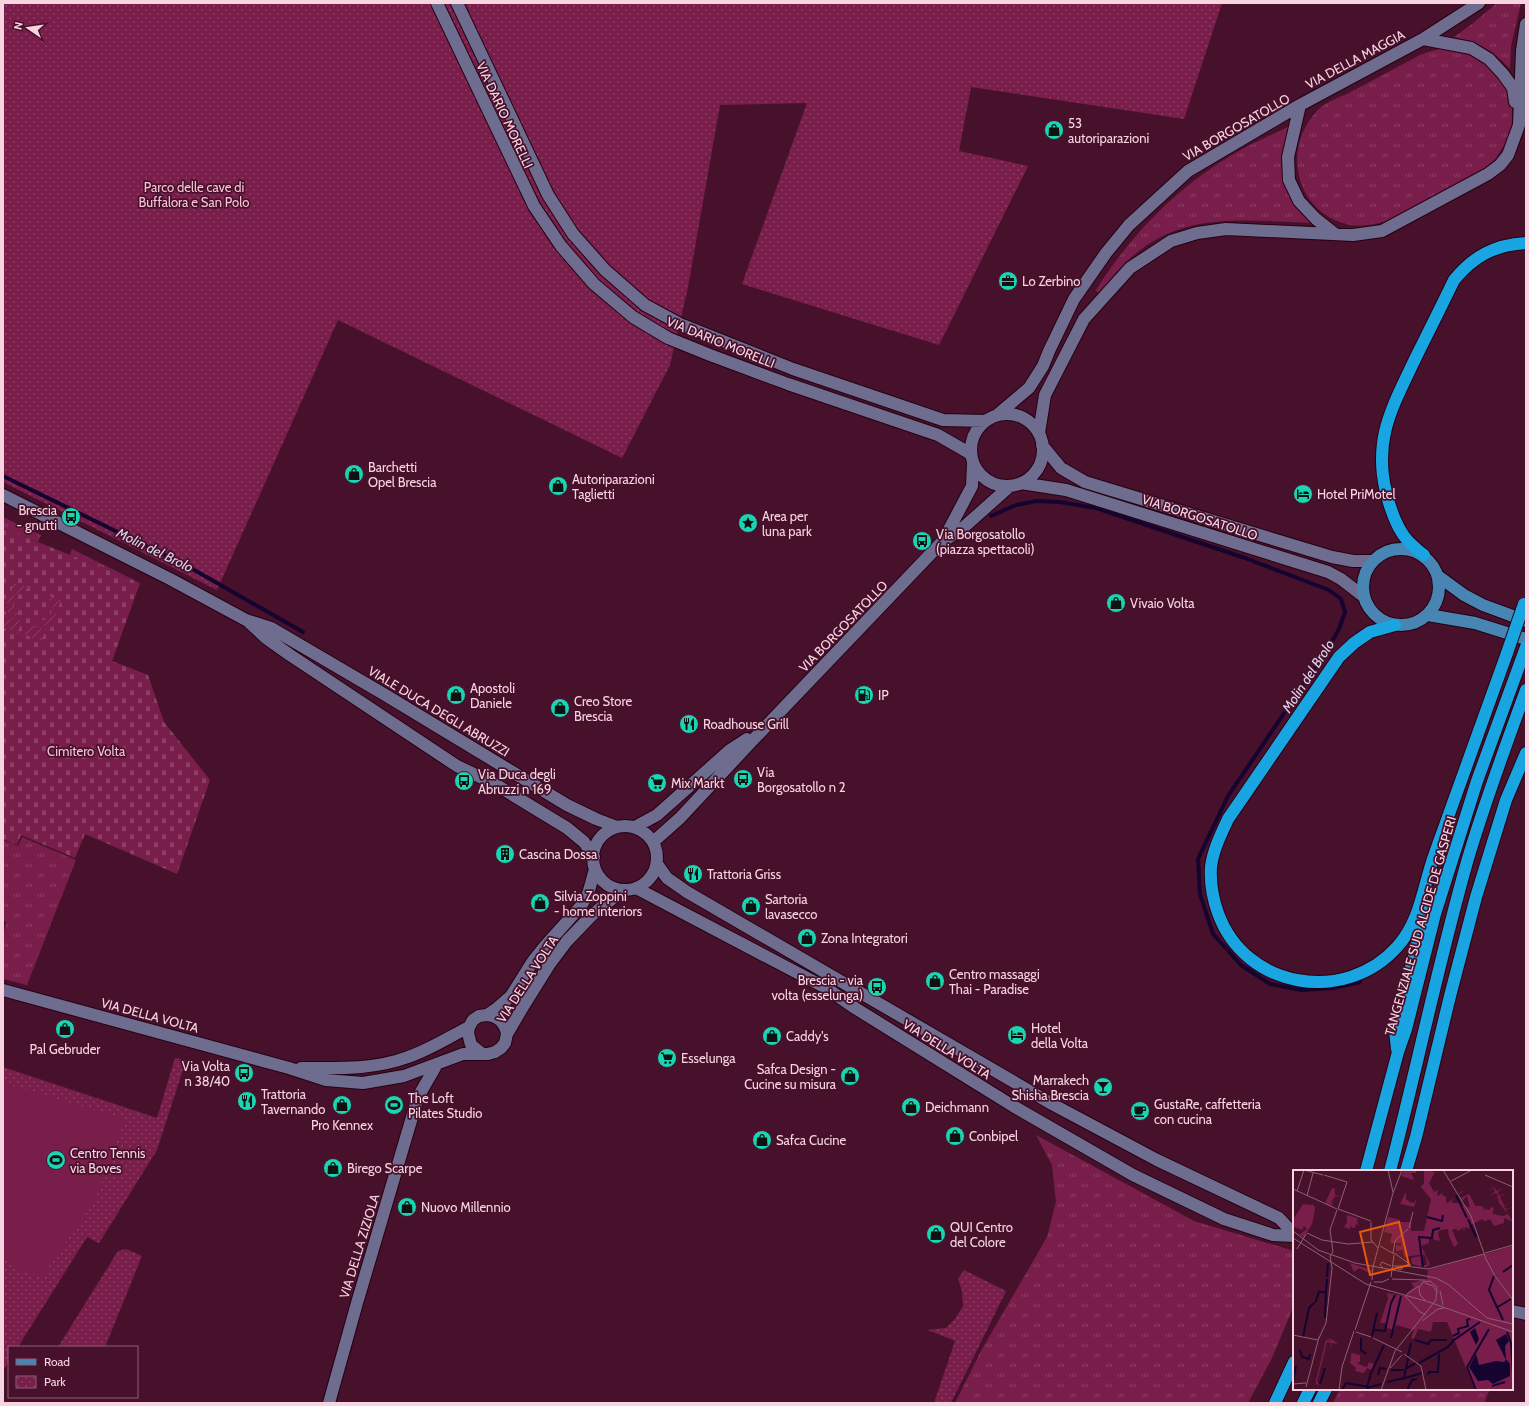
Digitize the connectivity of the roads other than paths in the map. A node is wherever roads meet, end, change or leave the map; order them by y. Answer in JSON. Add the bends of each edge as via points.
{"nodes":[{"id":1,"x":437,"y":3,"type":"edge"},
{"id":2,"x":457,"y":3,"type":"edge"},
{"id":3,"x":1479,"y":3,"type":"edge"},
{"id":4,"x":1526,"y":24,"type":"edge"},
{"id":5,"x":1423,"y":39,"type":"junction"},
{"id":6,"x":1300,"y":105,"type":"junction"},
{"id":7,"x":1519,"y":125,"type":"junction"},
{"id":8,"x":1335,"y":234,"type":"junction"},
{"id":9,"x":1526,"y":243,"type":"edge"},
{"id":10,"x":997,"y":415,"type":"junction"},
{"id":11,"x":986,"y":421,"type":"junction"},
{"id":12,"x":1039,"y":433,"type":"junction"},
{"id":13,"x":1042,"y":445,"type":"junction"},
{"id":14,"x":972,"y":459,"type":"junction"},
{"id":15,"x":1016,"y":484,"type":"junction"},
{"id":16,"x":3,"y":495,"type":"edge"},
{"id":17,"x":941,"y":543,"type":"junction"},
{"id":18,"x":1424,"y":555,"type":"junction"},
{"id":19,"x":1372,"y":561,"type":"junction"},
{"id":20,"x":1438,"y":576,"type":"junction"},
{"id":21,"x":1363,"y":596,"type":"junction"},
{"id":22,"x":1525,"y":601,"type":"edge"},
{"id":23,"x":1428,"y":615,"type":"junction"},
{"id":24,"x":246,"y":620,"type":"junction"},
{"id":25,"x":1526,"y":621,"type":"edge"},
{"id":26,"x":1395,"y":625,"type":"junction"},
{"id":27,"x":1526,"y":639,"type":"edge"},
{"id":28,"x":1526,"y":648,"type":"edge"},
{"id":29,"x":1526,"y":690,"type":"edge"},
{"id":30,"x":764,"y":728,"type":"junction"},
{"id":31,"x":1525,"y":758,"type":"edge"},
{"id":32,"x":617,"y":827,"type":"junction"},
{"id":33,"x":635,"y":827,"type":"junction"},
{"id":34,"x":1442,"y":836,"type":"junction"},
{"id":35,"x":653,"y":842,"type":"junction"},
{"id":36,"x":594,"y":863,"type":"junction"},
{"id":37,"x":657,"y":864,"type":"junction"},
{"id":38,"x":636,"y":888,"type":"junction"},
{"id":39,"x":623,"y":890,"type":"junction"},
{"id":40,"x":3,"y":990,"type":"edge"},
{"id":41,"x":487,"y":1015,"type":"junction"},
{"id":42,"x":469,"y":1027,"type":"junction"},
{"id":43,"x":507,"y":1034,"type":"junction"},
{"id":44,"x":443,"y":1040,"type":"junction"},
{"id":45,"x":1398,"y":1052,"type":"junction"},
{"id":46,"x":481,"y":1053,"type":"junction"},
{"id":47,"x":437,"y":1064,"type":"junction"},
{"id":48,"x":289,"y":1068,"type":"junction"},
{"id":49,"x":415,"y":1072,"type":"junction"},
{"id":50,"x":418,"y":1097,"type":"junction"},
{"id":51,"x":1366,"y":1170,"type":"edge"},
{"id":52,"x":1390,"y":1170,"type":"edge"},
{"id":53,"x":1406,"y":1170,"type":"edge"},
{"id":54,"x":1293,"y":1234,"type":"edge"},
{"id":55,"x":1293,"y":1235,"type":"edge"},
{"id":56,"x":1513,"y":1310,"type":"edge"},
{"id":57,"x":1526,"y":1314,"type":"edge"},
{"id":58,"x":1293,"y":1364,"type":"edge"},
{"id":59,"x":1310,"y":1390,"type":"edge"},
{"id":60,"x":1326,"y":1390,"type":"edge"},
{"id":61,"x":329,"y":1403,"type":"edge"},
{"id":62,"x":1275,"y":1403,"type":"edge"},
{"id":63,"x":1304,"y":1403,"type":"edge"},
{"id":64,"x":1319,"y":1403,"type":"edge"}],
"edges":[{"from":1,"to":14,"type":"main road","name":"VIA DARIO MORELLI","via":[[534,206],[561,246],[594,284],[633,317],[668,338],[788,384],[938,435]]},
{"from":2,"to":11,"type":"main road","name":"VIA DARIO MORELLI","via":[[548,195],[573,234],[605,270],[645,305],[680,324],[793,369],[943,420]]},
{"from":3,"to":5,"type":"main road","name":"VIA DELLA MAGGIA"},
{"from":4,"to":7,"type":"main road","via":[[1522,51]]},
{"from":5,"to":6,"type":"main road","name":"VIA DELLA MAGGIA"},
{"from":5,"to":7,"type":"main road","name":"VIA DELLA MAGGIA","via":[[1471,48],[1489,59],[1513,88]]},
{"from":6,"to":8,"type":"main road","name":"VIA BORGOSATOLLO","via":[[1288,157],[1290,180],[1299,201]]},
{"from":6,"to":10,"type":"main road","name":"VIA BORGOSATOLLO","via":[[1188,170],[1128,225],[1074,299],[1043,366],[1029,388]]},
{"from":7,"to":8,"type":"main road","via":[[1508,155],[1488,174],[1382,232]]},
{"from":8,"to":12,"type":"main road","via":[[1226,229],[1197,233],[1171,241],[1130,268],[1084,319],[1045,395]]},
{"from":9,"to":18,"type":"highway","via":[[1497,248],[1482,255],[1465,267],[1454,280],[1394,404],[1386,426],[1381,450],[1382,474],[1388,500],[1399,528],[1407,540]]},
{"from":10,"to":11,"type":"main road"},
{"from":10,"to":12,"type":"main road","via":[[1021,417],[1031,423]]},
{"from":11,"to":14,"type":"main road","via":[[974,436],[971,445]]},
{"from":12,"to":13,"type":"main road"},
{"from":13,"to":15,"type":"main road","via":[[1042,457],[1038,468],[1031,476]]},
{"from":13,"to":19,"type":"main road","name":"VIA BORGOSATOLLO","via":[[1061,468],[1085,482],[1332,557]]},
{"from":14,"to":15,"type":"main road","via":[[979,474],[988,481],[999,485]]},
{"from":14,"to":17,"type":"main road","name":"VIA BORGOSATOLLO","via":[[972,486]]},
{"from":15,"to":17,"type":"main road","name":"VIA BORGOSATOLLO"},
{"from":15,"to":21,"type":"main road","name":"VIA BORGOSATOLLO","via":[[1066,490],[1328,572]]},
{"from":16,"to":24,"type":"main road","name":"VIALE DUCA DEGLI ABRUZZI"},
{"from":17,"to":30,"type":"main road","name":"VIA BORGOSATOLLO"},
{"from":18,"to":19,"type":"main road","via":[[1411,549],[1397,548],[1383,552]]},
{"from":18,"to":20,"type":"main road"},
{"from":19,"to":21,"type":"main road","via":[[1364,578]]},
{"from":20,"to":23,"type":"main road","via":[[1438,597]]},
{"from":20,"to":25,"type":"main road","via":[[1483,605]]},
{"from":21,"to":26,"type":"main road","name":"VIA BORGOSATOLLO","via":[[1375,615],[1384,622]]},
{"from":22,"to":34,"type":"highway","bridge":true},
{"from":23,"to":26,"type":"main road","via":[[1418,622]]},
{"from":23,"to":27,"type":"main road","via":[[1475,623]]},
{"from":24,"to":32,"type":"main road","name":"VIALE DUCA DEGLI ABRUZZI","via":[[271,628],[567,805]]},
{"from":24,"to":36,"type":"main road","name":"VIALE DUCA DEGLI ABRUZZI","via":[[290,656],[457,766],[493,783],[567,828],[584,842]]},
{"from":26,"to":34,"type":"highway","via":[[1370,632],[1339,657],[1228,819],[1211,867],[1214,902],[1222,924],[1234,943],[1264,968],[1301,981],[1342,980],[1380,963],[1398,946],[1418,913],[1434,854]]},
{"from":28,"to":45,"type":"highway","name":"TANGENZIALE SUD ALCIDE DE GASPERI","via":[[1477,781],[1435,914]]},
{"from":29,"to":52,"type":"highway","via":[[1467,862]]},
{"from":30,"to":33,"type":"main road","name":"VIA BORGOSATOLLO","via":[[730,750],[657,815]]},
{"from":30,"to":35,"type":"main road","name":"VIA BORGOSATOLLO","via":[[680,818]]},
{"from":31,"to":53,"type":"highway","via":[[1506,800],[1476,897]]},
{"from":32,"to":33,"type":"main road"},
{"from":32,"to":36,"type":"main road","name":"VIA DELLA VOLTA","via":[[609,830],[598,842]]},
{"from":33,"to":35,"type":"main road"},
{"from":34,"to":45,"type":"highway","via":[[1441,855],[1395,1030]]},
{"from":35,"to":37,"type":"main road"},
{"from":36,"to":39,"type":"main road","via":[[603,881]]},
{"from":36,"to":41,"type":"main road","name":"VIA DELLA VOLTA","via":[[588,894],[581,906],[533,961],[511,996]]},
{"from":37,"to":38,"type":"main road","via":[[650,879]]},
{"from":37,"to":54,"type":"main road","name":"VIA DELLA VOLTA","via":[[668,878],[688,892],[923,1030],[1052,1104],[1157,1160],[1279,1218]]},
{"from":38,"to":39,"type":"main road"},
{"from":38,"to":55,"type":"main road","name":"VIA DELLA VOLTA","via":[[826,988],[1013,1106],[1133,1174],[1224,1220],[1273,1235]]},
{"from":39,"to":43,"type":"main road","name":"VIA DELLA VOLTA","via":[[592,916],[567,942]]},
{"from":40,"to":48,"type":"main road","name":"VIA DELLA VOLTA"},
{"from":41,"to":42,"type":"main road","name":"VIA DELLA VOLTA","via":[[479,1016]]},
{"from":41,"to":43,"type":"main road","name":"VIA DELLA VOLTA","via":[[493,1015],[503,1022]]},
{"from":42,"to":44,"type":"main road","name":"VIA DELLA VOLTA"},
{"from":42,"to":46,"type":"main road","via":[[471,1045]]},
{"from":43,"to":46,"type":"main road","name":"VIA DELLA VOLTA","via":[[501,1048],[488,1054]]},
{"from":44,"to":48,"type":"main road","name":"VIA DELLA VOLTA","via":[[407,1058],[378,1064],[334,1068]]},
{"from":44,"to":49,"type":"main road","via":[[438,1052],[416,1064]]},
{"from":45,"to":51,"type":"highway","name":"TANGENZIALE SUD ALCIDE DE GASPERI"},
{"from":46,"to":47,"type":"main road","name":"VIA DELLA VOLTA","via":[[463,1054]]},
{"from":47,"to":49,"type":"main road","name":"VIA DELLA VOLTA"},
{"from":47,"to":50,"type":"main road"},
{"from":48,"to":49,"type":"main road","name":"VIA DELLA VOLTA","via":[[326,1080],[363,1083]]},
{"from":49,"to":50,"type":"main road"},
{"from":50,"to":61,"type":"main road","name":"VIA DELLA ZIZIOLA"},
{"from":56,"to":57,"type":"main road"},
{"from":58,"to":62,"type":"highway"},
{"from":59,"to":63,"type":"highway"},
{"from":60,"to":64,"type":"highway"}]}
